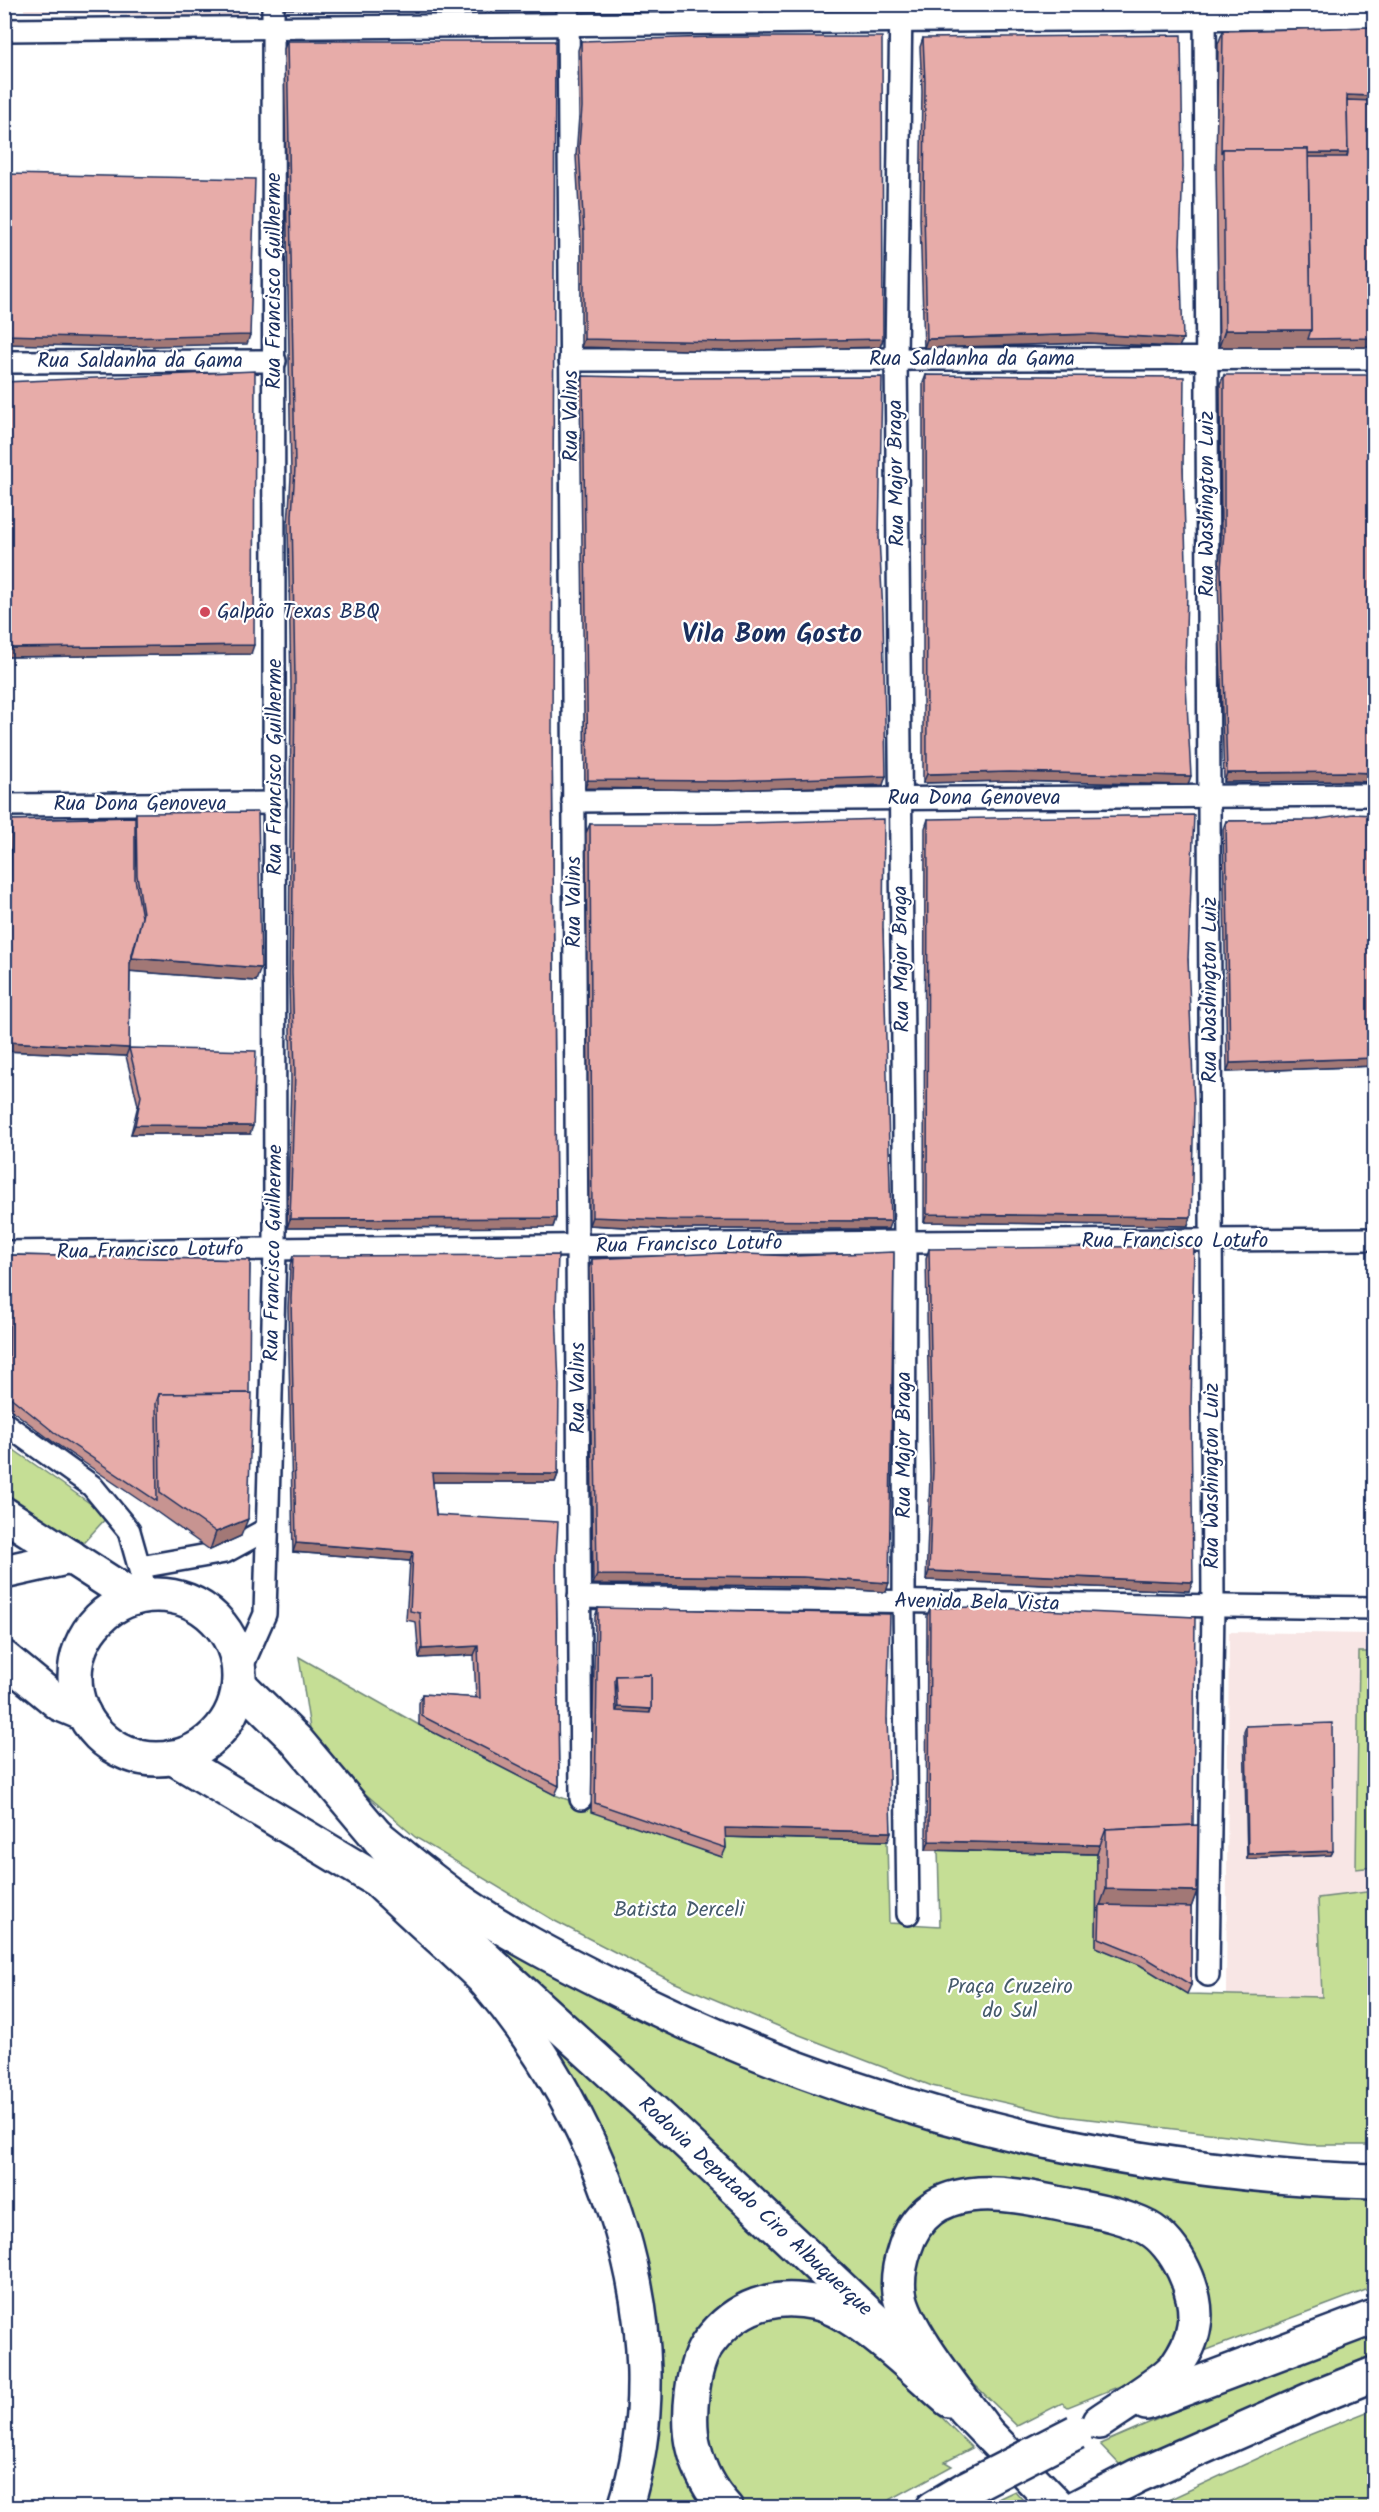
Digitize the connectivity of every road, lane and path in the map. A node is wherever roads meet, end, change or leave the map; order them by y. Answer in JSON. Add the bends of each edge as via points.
{"nodes":[{"id":1,"x":273,"y":4,"type":"edge"},
{"id":2,"x":1205,"y":12,"type":"edge"},
{"id":3,"x":901,"y":13,"type":"edge"},
{"id":4,"x":568,"y":14,"type":"edge"},
{"id":5,"x":1374,"y":17,"type":"edge"},
{"id":6,"x":273,"y":27,"type":"junction"},
{"id":7,"x":4,"y":30,"type":"edge"},
{"id":8,"x":896,"y":358,"type":"junction"},
{"id":9,"x":1374,"y":358,"type":"edge"},
{"id":10,"x":1206,"y":359,"type":"junction"},
{"id":11,"x":570,"y":360,"type":"junction"},
{"id":12,"x":275,"y":361,"type":"junction"},
{"id":13,"x":4,"y":362,"type":"edge"},
{"id":14,"x":1374,"y":795,"type":"edge"},
{"id":15,"x":1208,"y":796,"type":"junction"},
{"id":16,"x":900,"y":799,"type":"junction"},
{"id":17,"x":573,"y":801,"type":"junction"},
{"id":18,"x":275,"y":803,"type":"junction"},
{"id":19,"x":4,"y":806,"type":"edge"},
{"id":20,"x":1374,"y":1239,"type":"edge"},
{"id":21,"x":1211,"y":1241,"type":"junction"},
{"id":22,"x":905,"y":1242,"type":"junction"},
{"id":23,"x":577,"y":1247,"type":"junction"},
{"id":24,"x":275,"y":1250,"type":"junction"},
{"id":25,"x":4,"y":1252,"type":"edge"},
{"id":26,"x":4,"y":1422,"type":"edge"},
{"id":27,"x":4,"y":1514,"type":"edge"},
{"id":28,"x":267,"y":1529,"type":"junction"},
{"id":29,"x":71,"y":1557,"type":"junction"},
{"id":30,"x":4,"y":1572,"type":"edge"},
{"id":31,"x":141,"y":1587,"type":"junction"},
{"id":32,"x":579,"y":1597,"type":"junction"},
{"id":33,"x":904,"y":1602,"type":"junction"},
{"id":34,"x":1213,"y":1605,"type":"junction"},
{"id":35,"x":1374,"y":1608,"type":"edge"},
{"id":36,"x":4,"y":1658,"type":"edge"},
{"id":37,"x":240,"y":1678,"type":"junction"},
{"id":38,"x":84,"y":1714,"type":"junction"},
{"id":39,"x":172,"y":1757,"type":"junction"},
{"id":40,"x":581,"y":1799,"type":"dead end"},
{"id":41,"x":375,"y":1835,"type":"junction"},
{"id":42,"x":381,"y":1883,"type":"junction"},
{"id":43,"x":908,"y":1914,"type":"dead end"},
{"id":44,"x":439,"y":1916,"type":"junction"},
{"id":45,"x":1208,"y":1975,"type":"dead end"},
{"id":46,"x":1374,"y":2181,"type":"edge"},
{"id":47,"x":1374,"y":2317,"type":"edge"},
{"id":48,"x":1370,"y":2376,"type":"edge"},
{"id":49,"x":1088,"y":2427,"type":"junction"},
{"id":50,"x":985,"y":2430,"type":"junction"},
{"id":51,"x":625,"y":2508,"type":"edge"},
{"id":52,"x":726,"y":2508,"type":"edge"},
{"id":53,"x":933,"y":2508,"type":"edge"},
{"id":54,"x":1060,"y":2508,"type":"edge"},
{"id":55,"x":1075,"y":2508,"type":"edge"}],
"edges":[{"from":1,"to":6,"type":"street","name":"Rua Francisco Guilherme"},
{"from":2,"to":3,"type":"street"},
{"from":2,"to":5,"type":"street"},
{"from":2,"to":10,"type":"street","name":"Rua Washington Luiz"},
{"from":3,"to":4,"type":"street"},
{"from":3,"to":8,"type":"street","name":"Rua Major Braga"},
{"from":4,"to":6,"type":"street"},
{"from":4,"to":11,"type":"street","name":"Rua Valins"},
{"from":6,"to":7,"type":"street"},
{"from":6,"to":12,"type":"street","name":"Rua Francisco Guilherme"},
{"from":8,"to":10,"type":"street","name":"Rua Saldanha da Gama"},
{"from":8,"to":11,"type":"street","name":"Rua Saldanha da Gama"},
{"from":8,"to":16,"type":"street","name":"Rua Major Braga"},
{"from":9,"to":10,"type":"street","name":"Rua Saldanha da Gama"},
{"from":10,"to":15,"type":"street","name":"Rua Washington Luiz"},
{"from":11,"to":17,"type":"street","name":"Rua Valins"},
{"from":12,"to":13,"type":"street","name":"Rua Saldanha da Gama"},
{"from":12,"to":18,"type":"street","name":"Rua Francisco Guilherme"},
{"from":14,"to":15,"type":"street","name":"Rua Dona Genoveva"},
{"from":15,"to":16,"type":"street","name":"Rua Dona Genoveva"},
{"from":15,"to":21,"type":"street","name":"Rua Washington Luiz"},
{"from":16,"to":17,"type":"street","name":"Rua Dona Genoveva"},
{"from":16,"to":22,"type":"street","name":"Rua Major Braga"},
{"from":17,"to":23,"type":"street","name":"Rua Valins"},
{"from":18,"to":19,"type":"street","name":"Rua Dona Genoveva"},
{"from":18,"to":24,"type":"street","name":"Rua Francisco Guilherme"},
{"from":20,"to":21,"type":"street","name":"Rua Francisco Lotufo"},
{"from":21,"to":22,"type":"street","name":"Rua Francisco Lotufo"},
{"from":21,"to":34,"type":"street","name":"Rua Washington Luiz"},
{"from":22,"to":23,"type":"street","name":"Rua Francisco Lotufo"},
{"from":22,"to":33,"type":"street","name":"Rua Major Braga"},
{"from":23,"to":24,"type":"street","name":"Rua Francisco Lotufo"},
{"from":23,"to":32,"type":"street","name":"Rua Valins"},
{"from":24,"to":25,"type":"street","name":"Rua Francisco Lotufo"},
{"from":24,"to":28,"type":"street","name":"Rua Francisco Guilherme"},
{"from":26,"to":31,"type":"street","via":[[92,1486],[129,1531]]},
{"from":27,"to":29,"type":"main road"},
{"from":28,"to":31,"type":"street","via":[[225,1552]]},
{"from":28,"to":37,"type":"street","name":"Rua Francisco Guilherme","via":[[266,1614]]},
{"from":29,"to":30,"type":"main road"},
{"from":29,"to":31,"type":"main road"},
{"from":31,"to":37,"type":"main road","via":[[202,1608],[222,1625],[234,1647]]},
{"from":31,"to":38,"type":"main road","via":[[103,1615],[86,1636],[76,1661],[76,1688]]},
{"from":32,"to":33,"type":"street","name":"Avenida Bela Vista"},
{"from":32,"to":40,"type":"street","name":"Rua Valins"},
{"from":33,"to":34,"type":"street","name":"Avenida Bela Vista"},
{"from":33,"to":43,"type":"street","name":"Rua Major Braga"},
{"from":34,"to":35,"type":"street","name":"Avenida Bela Vista"},
{"from":34,"to":45,"type":"street","name":"Rua Washington Luiz"},
{"from":36,"to":38,"type":"main road","via":[[60,1704]]},
{"from":37,"to":39,"type":"main road","via":[[233,1710],[218,1732],[197,1748]]},
{"from":37,"to":41,"type":"main road","name":"Rodovia Deputado Ciro Albuquerque"},
{"from":38,"to":39,"type":"main road","via":[[102,1737],[118,1748],[136,1756]]},
{"from":39,"to":42,"type":"main road","name":"Rodovia Deputado Ciro Albuquerque"},
{"from":41,"to":44,"type":"main road","name":"Rodovia Deputado Ciro Albuquerque"},
{"from":41,"to":46,"type":"main road","via":[[454,1896],[547,1953],[664,2014],[767,2058],[952,2119],[1059,2144],[1167,2163],[1278,2176]]},
{"from":42,"to":44,"type":"main road","name":"Rodovia Deputado Ciro Albuquerque"},
{"from":42,"to":51,"type":"main road","via":[[486,1981],[515,2019],[567,2100],[604,2178],[622,2232],[641,2327],[641,2427]]},
{"from":44,"to":50,"type":"main road","name":"Rodovia Deputado Ciro Albuquerque","via":[[815,2262]]},
{"from":47,"to":49,"type":"main road"},
{"from":48,"to":55,"type":"main road","via":[[1137,2476]]},
{"from":49,"to":50,"type":"main road","via":[[1174,2369],[1189,2346],[1195,2323],[1185,2271],[1171,2248],[1150,2229],[1126,2218],[1013,2194],[983,2193],[957,2197],[926,2212],[909,2237],[899,2266],[899,2294],[912,2326]]},
{"from":49,"to":53,"type":"main road","bridge":true},
{"from":50,"to":52,"type":"main road","via":[[849,2315],[819,2303],[787,2298],[756,2304],[729,2321],[708,2343],[696,2368],[693,2447],[704,2475]]},
{"from":50,"to":54,"type":"main road","name":"Rodovia Deputado Ciro Albuquerque"}]}
